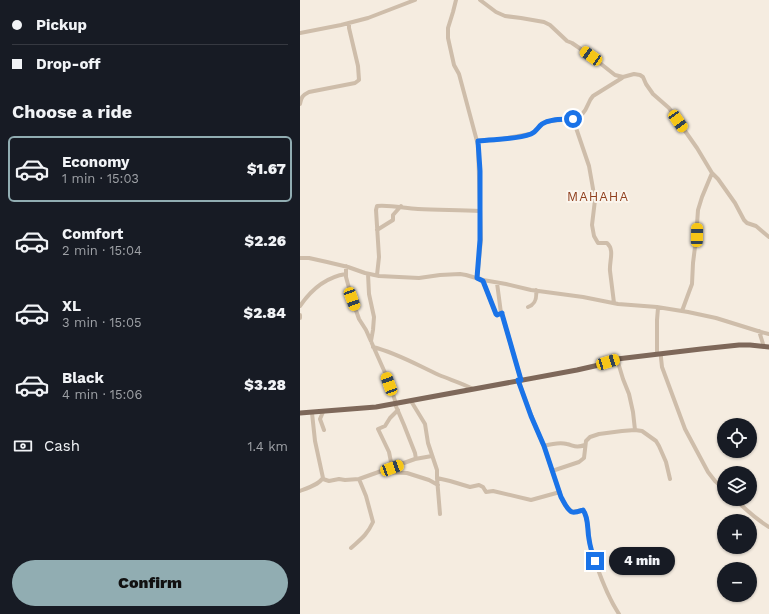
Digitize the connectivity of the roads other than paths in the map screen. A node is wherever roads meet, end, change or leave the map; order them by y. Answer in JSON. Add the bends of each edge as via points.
{"nodes":[{"id":1,"x":415,"y":0,"type":"edge"},
{"id":2,"x":456,"y":0,"type":"edge"},
{"id":3,"x":480,"y":0,"type":"edge"},
{"id":4,"x":349,"y":23,"type":"junction"},
{"id":5,"x":300,"y":33,"type":"edge"},
{"id":6,"x":623,"y":77,"type":"junction"},
{"id":7,"x":300,"y":104,"type":"edge"},
{"id":8,"x":573,"y":119,"type":"junction"},
{"id":9,"x":478,"y":141,"type":"junction"},
{"id":10,"x":712,"y":173,"type":"junction"},
{"id":11,"x":401,"y":206,"type":"junction"},
{"id":12,"x":480,"y":211,"type":"junction"},
{"id":13,"x":377,"y":230,"type":"junction"},
{"id":14,"x":769,"y":237,"type":"edge"},
{"id":15,"x":300,"y":258,"type":"edge"},
{"id":16,"x":346,"y":266,"type":"junction"},
{"id":17,"x":346,"y":274,"type":"junction"},
{"id":18,"x":368,"y":274,"type":"junction"},
{"id":19,"x":377,"y":275,"type":"junction"},
{"id":20,"x":477,"y":278,"type":"junction"},
{"id":21,"x":483,"y":281,"type":"junction"},
{"id":22,"x":497,"y":282,"type":"junction"},
{"id":23,"x":536,"y":290,"type":"junction"},
{"id":24,"x":614,"y":303,"type":"junction"},
{"id":25,"x":300,"y":306,"type":"edge"},
{"id":26,"x":528,"y":307,"type":"dead end"},
{"id":27,"x":658,"y":308,"type":"junction"},
{"id":28,"x":682,"y":311,"type":"junction"},
{"id":29,"x":502,"y":313,"type":"junction"},
{"id":30,"x":759,"y":331,"type":"junction"},
{"id":31,"x":769,"y":334,"type":"edge"},
{"id":32,"x":371,"y":342,"type":"junction"},
{"id":33,"x":767,"y":347,"type":"edge"},
{"id":34,"x":373,"y":348,"type":"junction"},
{"id":35,"x":659,"y":354,"type":"junction"},
{"id":36,"x":617,"y":359,"type":"junction"},
{"id":37,"x":519,"y":380,"type":"junction"},
{"id":38,"x":474,"y":389,"type":"junction"},
{"id":39,"x":411,"y":401,"type":"junction"},
{"id":40,"x":395,"y":404,"type":"junction"},
{"id":41,"x":398,"y":410,"type":"junction"},
{"id":42,"x":312,"y":412,"type":"junction"},
{"id":43,"x":323,"y":412,"type":"junction"},
{"id":44,"x":300,"y":413,"type":"edge"},
{"id":45,"x":324,"y":430,"type":"dead end"},
{"id":46,"x":635,"y":430,"type":"junction"},
{"id":47,"x":585,"y":445,"type":"junction"},
{"id":48,"x":544,"y":446,"type":"junction"},
{"id":49,"x":432,"y":456,"type":"junction"},
{"id":50,"x":416,"y":459,"type":"junction"},
{"id":51,"x":392,"y":468,"type":"junction"},
{"id":52,"x":552,"y":471,"type":"junction"},
{"id":53,"x":378,"y":472,"type":"junction"},
{"id":54,"x":437,"y":478,"type":"junction"},
{"id":55,"x":323,"y":479,"type":"junction"},
{"id":56,"x":359,"y":479,"type":"junction"},
{"id":57,"x":670,"y":479,"type":"dead end"},
{"id":58,"x":717,"y":483,"type":"edge"},
{"id":59,"x":438,"y":485,"type":"junction"},
{"id":60,"x":300,"y":491,"type":"edge"},
{"id":61,"x":560,"y":492,"type":"junction"},
{"id":62,"x":742,"y":506,"type":"edge"},
{"id":63,"x":440,"y":514,"type":"dead end"},
{"id":64,"x":769,"y":527,"type":"edge"},
{"id":65,"x":351,"y":548,"type":"dead end"},
{"id":66,"x":619,"y":614,"type":"edge"}],
"edges":[{"from":1,"to":4,"type":"street"},
{"from":2,"to":9,"type":"street","via":[[448,28],[448,38]]},
{"from":3,"to":6,"type":"street","via":[[506,16],[550,25],[567,42],[591,56],[615,75]]},
{"from":4,"to":5,"type":"street"},
{"from":4,"to":7,"type":"street","via":[[359,80],[305,94]]},
{"from":6,"to":8,"type":"street","via":[[593,96],[582,114]]},
{"from":6,"to":10,"type":"street","via":[[634,74],[643,77],[653,94],[669,108]]},
{"from":8,"to":9,"type":"street","via":[[546,122],[528,135]]},
{"from":8,"to":24,"type":"street","via":[[593,184],[594,236],[598,243],[607,243],[610,247],[609,267]]},
{"from":9,"to":12,"type":"street"},
{"from":10,"to":14,"type":"street","via":[[735,203],[744,220]]},
{"from":10,"to":28,"type":"street","via":[[698,210],[692,284]]},
{"from":11,"to":12,"type":"street","via":[[416,209]]},
{"from":11,"to":13,"type":"street","via":[[393,215],[393,220]]},
{"from":11,"to":13,"type":"street","via":[[377,207]]},
{"from":12,"to":20,"type":"street"},
{"from":13,"to":19,"type":"street"},
{"from":15,"to":16,"type":"street"},
{"from":16,"to":17,"type":"street"},
{"from":16,"to":18,"type":"street"},
{"from":17,"to":25,"type":"street","via":[[325,281],[311,292]]},
{"from":17,"to":32,"type":"street","via":[[359,319]]},
{"from":18,"to":19,"type":"street"},
{"from":18,"to":32,"type":"street","via":[[374,316]]},
{"from":19,"to":20,"type":"street","via":[[419,278],[460,274]]},
{"from":20,"to":21,"type":"street"},
{"from":21,"to":22,"type":"street"},
{"from":21,"to":29,"type":"street","via":[[496,314]]},
{"from":22,"to":23,"type":"street"},
{"from":22,"to":29,"type":"street"},
{"from":23,"to":24,"type":"street"},
{"from":23,"to":26,"type":"street","via":[[535,302]]},
{"from":24,"to":27,"type":"street"},
{"from":27,"to":28,"type":"street"},
{"from":27,"to":35,"type":"street"},
{"from":28,"to":30,"type":"street"},
{"from":29,"to":37,"type":"street"},
{"from":30,"to":31,"type":"street"},
{"from":30,"to":33,"type":"street"},
{"from":32,"to":34,"type":"street"},
{"from":33,"to":35,"type":"main road","via":[[739,345]]},
{"from":34,"to":38,"type":"street","via":[[389,352]]},
{"from":34,"to":40,"type":"street","via":[[386,375]]},
{"from":35,"to":36,"type":"main road"},
{"from":35,"to":58,"type":"street","via":[[685,429],[708,472]]},
{"from":36,"to":37,"type":"main road","via":[[578,370]]},
{"from":36,"to":46,"type":"street","via":[[629,394]]},
{"from":37,"to":38,"type":"main road"},
{"from":37,"to":48,"type":"street"},
{"from":38,"to":39,"type":"main road"},
{"from":39,"to":40,"type":"main road"},
{"from":39,"to":49,"type":"street","via":[[425,424]]},
{"from":40,"to":41,"type":"street"},
{"from":40,"to":43,"type":"main road"},
{"from":41,"to":50,"type":"street"},
{"from":41,"to":51,"type":"street","via":[[385,426],[378,430],[389,452]]},
{"from":42,"to":43,"type":"main road"},
{"from":42,"to":44,"type":"main road"},
{"from":42,"to":55,"type":"street"},
{"from":43,"to":45,"type":"street","via":[[320,423]]},
{"from":46,"to":47,"type":"street","via":[[599,434],[590,437]]},
{"from":46,"to":57,"type":"street","via":[[642,431],[660,446]]},
{"from":47,"to":48,"type":"street","via":[[576,447],[562,443]]},
{"from":47,"to":52,"type":"street","via":[[582,460]]},
{"from":48,"to":52,"type":"street"},
{"from":49,"to":50,"type":"street"},
{"from":49,"to":54,"type":"street"},
{"from":50,"to":51,"type":"street"},
{"from":51,"to":53,"type":"street"},
{"from":52,"to":61,"type":"street"},
{"from":53,"to":56,"type":"street"},
{"from":53,"to":59,"type":"street","via":[[407,473]]},
{"from":54,"to":59,"type":"street"},
{"from":54,"to":61,"type":"street","via":[[470,487],[478,485],[486,492],[493,491],[531,500]]},
{"from":55,"to":56,"type":"street"},
{"from":55,"to":60,"type":"street"},
{"from":56,"to":65,"type":"street","via":[[373,522],[366,536]]},
{"from":59,"to":63,"type":"street"},
{"from":61,"to":66,"type":"street","via":[[570,511],[583,510],[586,514],[592,551]]},
{"from":62,"to":64,"type":"street"}]}
